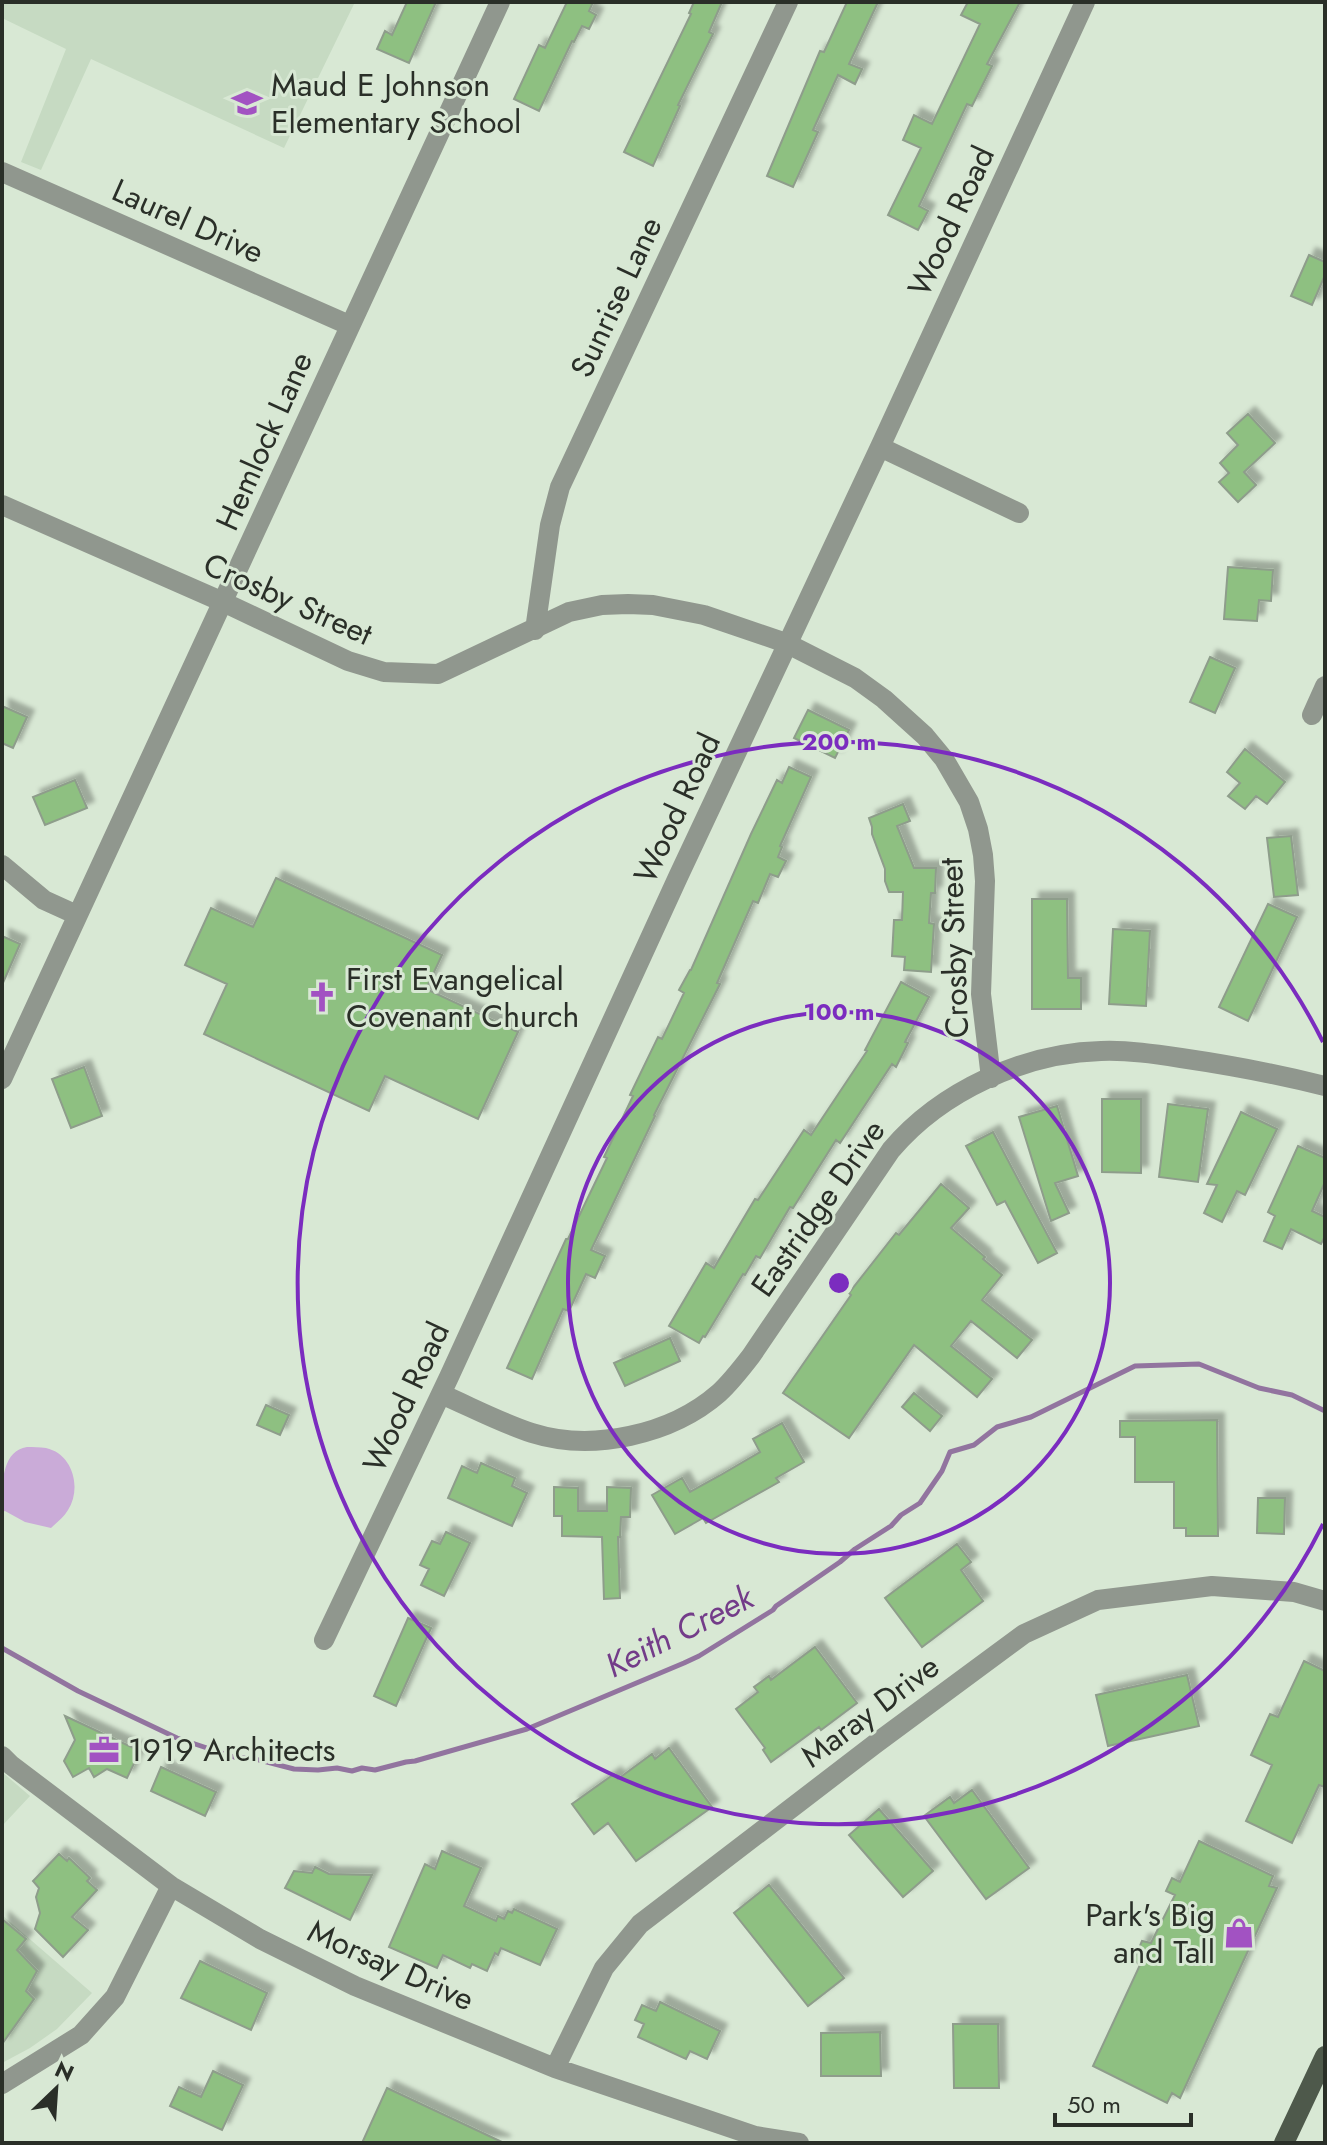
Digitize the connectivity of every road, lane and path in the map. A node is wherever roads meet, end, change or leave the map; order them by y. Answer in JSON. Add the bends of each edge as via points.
{"nodes":[{"id":1,"x":500,"y":2,"type":"edge"},
{"id":2,"x":788,"y":2,"type":"edge"},
{"id":3,"x":1085,"y":2,"type":"edge"},
{"id":4,"x":2,"y":172,"type":"edge"},
{"id":5,"x":349,"y":325,"type":"junction"},
{"id":6,"x":880,"y":447,"type":"junction"},
{"id":7,"x":2,"y":505,"type":"edge"},
{"id":8,"x":1019,"y":513,"type":"dead end"},
{"id":9,"x":223,"y":602,"type":"junction"},
{"id":10,"x":535,"y":630,"type":"junction"},
{"id":11,"x":786,"y":643,"type":"junction"},
{"id":12,"x":1325,"y":686,"type":"edge"},
{"id":13,"x":1312,"y":715,"type":"dead end"},
{"id":14,"x":2,"y":865,"type":"edge"},
{"id":15,"x":77,"y":915,"type":"junction"},
{"id":16,"x":991,"y":1078,"type":"junction"},
{"id":17,"x":2,"y":1079,"type":"edge"},
{"id":18,"x":1325,"y":1086,"type":"edge"},
{"id":19,"x":441,"y":1394,"type":"junction"},
{"id":20,"x":1325,"y":1601,"type":"edge"},
{"id":21,"x":324,"y":1640,"type":"dead end"},
{"id":22,"x":2,"y":1756,"type":"edge"},
{"id":23,"x":171,"y":1886,"type":"junction"},
{"id":24,"x":1325,"y":2056,"type":"edge"},
{"id":25,"x":555,"y":2068,"type":"junction"},
{"id":26,"x":2,"y":2084,"type":"edge"},
{"id":27,"x":799,"y":2143,"type":"edge"},
{"id":28,"x":1284,"y":2143,"type":"edge"}],
"edges":[{"from":1,"to":5,"type":"street","name":"Hemlock Lane"},
{"from":2,"to":10,"type":"street","name":"Sunrise Lane","via":[[560,487]]},
{"from":3,"to":6,"type":"street","name":"Wood Road"},
{"from":4,"to":5,"type":"street","name":"Laurel Drive"},
{"from":5,"to":9,"type":"street","name":"Hemlock Lane"},
{"from":6,"to":8,"type":"street"},
{"from":6,"to":11,"type":"street","name":"Wood Road"},
{"from":7,"to":9,"type":"street","name":"Crosby Street"},
{"from":9,"to":10,"type":"street","name":"Crosby Street","via":[[348,661],[405,674],[438,674]]},
{"from":9,"to":15,"type":"street","name":"Hemlock Lane"},
{"from":10,"to":11,"type":"street","name":"Crosby Street","via":[[584,608],[640,605],[704,615]]},
{"from":11,"to":16,"type":"street","name":"Crosby Street","via":[[855,678],[902,714],[944,759],[969,802],[984,868],[981,994]]},
{"from":11,"to":19,"type":"street","name":"Wood Road"},
{"from":12,"to":13,"type":"street"},
{"from":14,"to":15,"type":"street","via":[[44,900]]},
{"from":15,"to":17,"type":"street","name":"Hemlock Lane"},
{"from":16,"to":18,"type":"street","name":"Eastridge Drive","via":[[1050,1058],[1102,1051],[1198,1060]]},
{"from":16,"to":19,"type":"street","name":"Eastridge Drive","via":[[952,1098],[903,1135],[737,1374],[683,1418],[623,1437],[573,1439],[534,1433]]},
{"from":19,"to":21,"type":"street","name":"Wood Road"},
{"from":20,"to":25,"type":"street","name":"Maray Drive","via":[[1294,1592],[1212,1586],[1098,1600],[1024,1634],[640,1924],[604,1968]]},
{"from":22,"to":23,"type":"street","name":"Morsay Drive"},
{"from":23,"to":25,"type":"street","name":"Morsay Drive","via":[[260,1939],[355,1986]]},
{"from":23,"to":26,"type":"street","via":[[115,1997],[81,2035]]},
{"from":24,"to":28,"type":"main road"},
{"from":25,"to":27,"type":"street","name":"Morsay Drive","via":[[755,2136]]}]}
